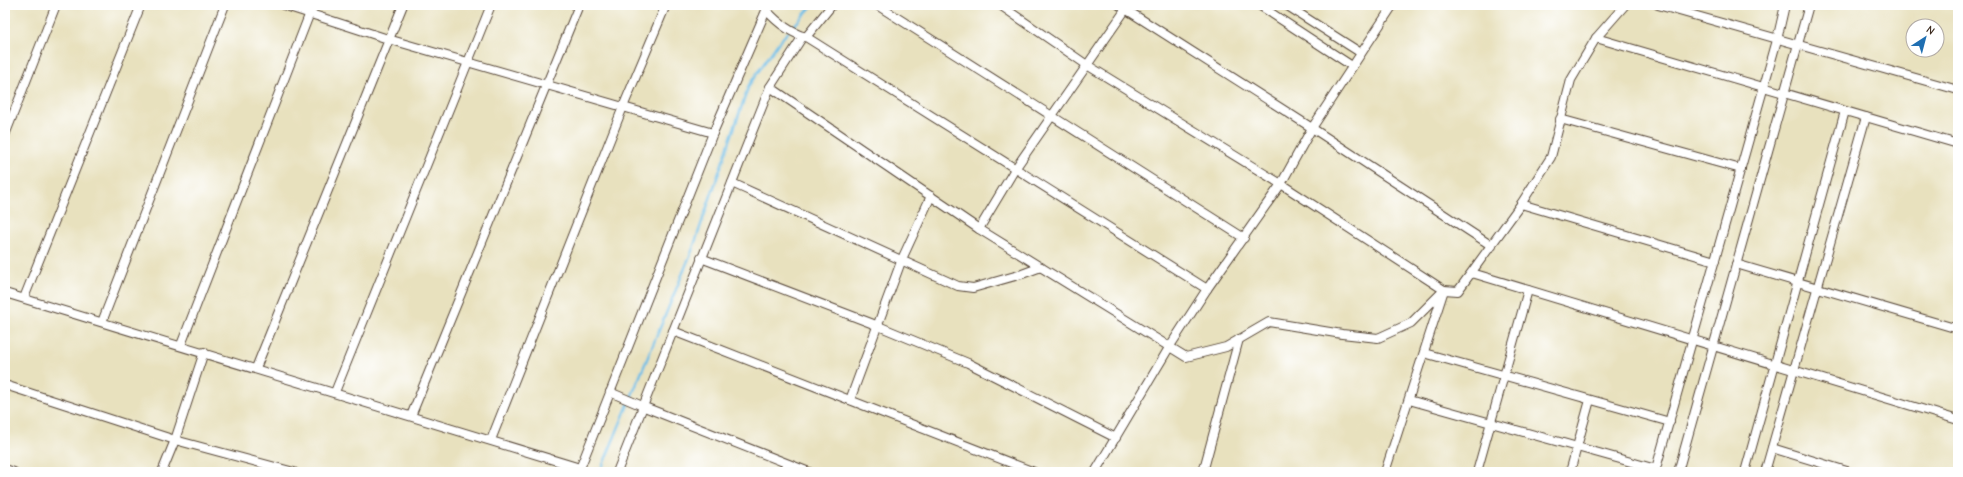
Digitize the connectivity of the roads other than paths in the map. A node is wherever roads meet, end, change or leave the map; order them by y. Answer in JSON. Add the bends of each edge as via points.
{"nodes":[{"id":1,"x":56,"y":5,"type":"edge"},
{"id":2,"x":141,"y":5,"type":"edge"},
{"id":3,"x":226,"y":5,"type":"edge"},
{"id":4,"x":284,"y":5,"type":"edge"},
{"id":5,"x":403,"y":5,"type":"edge"},
{"id":6,"x":491,"y":5,"type":"edge"},
{"id":7,"x":579,"y":5,"type":"edge"},
{"id":8,"x":666,"y":5,"type":"edge"},
{"id":9,"x":832,"y":5,"type":"edge"},
{"id":10,"x":877,"y":5,"type":"edge"},
{"id":11,"x":1000,"y":5,"type":"edge"},
{"id":12,"x":1259,"y":5,"type":"edge"},
{"id":13,"x":1286,"y":5,"type":"edge"},
{"id":14,"x":1394,"y":5,"type":"edge"},
{"id":15,"x":1625,"y":5,"type":"edge"},
{"id":16,"x":1658,"y":5,"type":"edge"},
{"id":17,"x":1785,"y":5,"type":"edge"},
{"id":18,"x":1809,"y":5,"type":"edge"},
{"id":19,"x":1123,"y":7,"type":"edge"},
{"id":20,"x":767,"y":8,"type":"edge"},
{"id":21,"x":311,"y":9,"type":"edge"},
{"id":22,"x":802,"y":36,"type":"junction"},
{"id":23,"x":1596,"y":38,"type":"junction"},
{"id":24,"x":388,"y":39,"type":"junction"},
{"id":25,"x":1777,"y":40,"type":"junction"},
{"id":26,"x":1797,"y":45,"type":"junction"},
{"id":27,"x":1361,"y":53,"type":"junction"},
{"id":28,"x":468,"y":60,"type":"junction"},
{"id":29,"x":1087,"y":65,"type":"junction"},
{"id":30,"x":1352,"y":66,"type":"junction"},
{"id":31,"x":546,"y":84,"type":"junction"},
{"id":32,"x":770,"y":87,"type":"junction"},
{"id":33,"x":1764,"y":87,"type":"junction"},
{"id":34,"x":1958,"y":90,"type":"edge"},
{"id":35,"x":1784,"y":93,"type":"junction"},
{"id":36,"x":623,"y":107,"type":"junction"},
{"id":37,"x":1845,"y":111,"type":"junction"},
{"id":38,"x":1053,"y":115,"type":"junction"},
{"id":39,"x":1866,"y":117,"type":"junction"},
{"id":40,"x":1560,"y":118,"type":"junction"},
{"id":41,"x":1312,"y":128,"type":"junction"},
{"id":42,"x":713,"y":133,"type":"junction"},
{"id":43,"x":5,"y":135,"type":"edge"},
{"id":44,"x":1958,"y":144,"type":"edge"},
{"id":45,"x":1015,"y":169,"type":"junction"},
{"id":46,"x":1741,"y":169,"type":"junction"},
{"id":47,"x":732,"y":183,"type":"junction"},
{"id":48,"x":1281,"y":184,"type":"junction"},
{"id":49,"x":931,"y":196,"type":"junction"},
{"id":50,"x":1522,"y":204,"type":"junction"},
{"id":51,"x":980,"y":229,"type":"junction"},
{"id":52,"x":1244,"y":238,"type":"junction"},
{"id":53,"x":1492,"y":246,"type":"junction"},
{"id":54,"x":701,"y":258,"type":"junction"},
{"id":55,"x":902,"y":259,"type":"junction"},
{"id":56,"x":1715,"y":261,"type":"junction"},
{"id":57,"x":1736,"y":264,"type":"junction"},
{"id":58,"x":1041,"y":267,"type":"junction"},
{"id":59,"x":1472,"y":272,"type":"junction"},
{"id":60,"x":1798,"y":282,"type":"junction"},
{"id":61,"x":1818,"y":288,"type":"junction"},
{"id":62,"x":1207,"y":289,"type":"junction"},
{"id":63,"x":1444,"y":290,"type":"junction"},
{"id":64,"x":1528,"y":290,"type":"junction"},
{"id":65,"x":5,"y":293,"type":"edge"},
{"id":66,"x":24,"y":298,"type":"junction"},
{"id":67,"x":102,"y":322,"type":"junction"},
{"id":68,"x":876,"y":325,"type":"junction"},
{"id":69,"x":1958,"y":329,"type":"edge"},
{"id":70,"x":673,"y":331,"type":"junction"},
{"id":71,"x":1239,"y":339,"type":"junction"},
{"id":72,"x":1693,"y":340,"type":"junction"},
{"id":73,"x":181,"y":345,"type":"junction"},
{"id":74,"x":1170,"y":346,"type":"junction"},
{"id":75,"x":1713,"y":346,"type":"junction"},
{"id":76,"x":204,"y":352,"type":"junction"},
{"id":77,"x":1424,"y":353,"type":"junction"},
{"id":78,"x":1775,"y":364,"type":"junction"},
{"id":79,"x":256,"y":368,"type":"junction"},
{"id":80,"x":1794,"y":370,"type":"junction"},
{"id":81,"x":1504,"y":376,"type":"junction"},
{"id":82,"x":5,"y":385,"type":"edge"},
{"id":83,"x":335,"y":392,"type":"junction"},
{"id":84,"x":610,"y":392,"type":"junction"},
{"id":85,"x":850,"y":400,"type":"junction"},
{"id":86,"x":1409,"y":400,"type":"junction"},
{"id":87,"x":1590,"y":400,"type":"junction"},
{"id":88,"x":642,"y":405,"type":"junction"},
{"id":89,"x":411,"y":416,"type":"junction"},
{"id":90,"x":1958,"y":420,"type":"edge"},
{"id":91,"x":1670,"y":422,"type":"junction"},
{"id":92,"x":1491,"y":423,"type":"junction"},
{"id":93,"x":1116,"y":438,"type":"junction"},
{"id":94,"x":175,"y":440,"type":"junction"},
{"id":95,"x":491,"y":440,"type":"junction"},
{"id":96,"x":1577,"y":447,"type":"junction"},
{"id":97,"x":1772,"y":448,"type":"junction"},
{"id":98,"x":5,"y":469,"type":"edge"},
{"id":99,"x":580,"y":470,"type":"edge"},
{"id":100,"x":1656,"y":470,"type":"edge"},
{"id":101,"x":14,"y":472,"type":"edge"},
{"id":102,"x":162,"y":472,"type":"edge"},
{"id":103,"x":294,"y":472,"type":"edge"},
{"id":104,"x":617,"y":472,"type":"edge"},
{"id":105,"x":809,"y":472,"type":"edge"},
{"id":106,"x":1034,"y":472,"type":"edge"},
{"id":107,"x":1095,"y":472,"type":"edge"},
{"id":108,"x":1203,"y":472,"type":"edge"},
{"id":109,"x":1385,"y":472,"type":"edge"},
{"id":110,"x":1477,"y":472,"type":"edge"},
{"id":111,"x":1570,"y":472,"type":"edge"},
{"id":112,"x":1678,"y":472,"type":"edge"},
{"id":113,"x":1745,"y":472,"type":"edge"},
{"id":114,"x":1765,"y":472,"type":"edge"},
{"id":115,"x":1850,"y":472,"type":"edge"}],
"edges":[{"from":1,"to":43,"type":"street"},
{"from":2,"to":66,"type":"street"},
{"from":3,"to":67,"type":"street"},
{"from":4,"to":21,"type":"street"},
{"from":5,"to":24,"type":"street"},
{"from":6,"to":28,"type":"street"},
{"from":7,"to":31,"type":"street"},
{"from":8,"to":36,"type":"street"},
{"from":9,"to":22,"type":"street"},
{"from":10,"to":38,"type":"street"},
{"from":11,"to":29,"type":"street"},
{"from":12,"to":30,"type":"street"},
{"from":13,"to":27,"type":"street"},
{"from":14,"to":27,"type":"street"},
{"from":15,"to":23,"type":"street"},
{"from":16,"to":25,"type":"street"},
{"from":17,"to":25,"type":"street"},
{"from":18,"to":26,"type":"street"},
{"from":19,"to":29,"type":"street"},
{"from":19,"to":41,"type":"street"},
{"from":20,"to":22,"type":"street","via":[[777,22]]},
{"from":20,"to":42,"type":"street"},
{"from":21,"to":24,"type":"street"},
{"from":21,"to":73,"type":"street"},
{"from":22,"to":32,"type":"street"},
{"from":22,"to":45,"type":"street"},
{"from":23,"to":33,"type":"street"},
{"from":23,"to":40,"type":"street","via":[[1571,80]]},
{"from":24,"to":28,"type":"street"},
{"from":24,"to":79,"type":"street"},
{"from":25,"to":26,"type":"street"},
{"from":25,"to":33,"type":"street"},
{"from":26,"to":34,"type":"street"},
{"from":26,"to":35,"type":"street"},
{"from":27,"to":30,"type":"street"},
{"from":28,"to":31,"type":"street"},
{"from":28,"to":83,"type":"street"},
{"from":29,"to":38,"type":"street"},
{"from":29,"to":48,"type":"street"},
{"from":30,"to":41,"type":"street"},
{"from":31,"to":36,"type":"street"},
{"from":31,"to":89,"type":"street"},
{"from":32,"to":47,"type":"street"},
{"from":32,"to":49,"type":"street"},
{"from":33,"to":35,"type":"street"},
{"from":33,"to":46,"type":"street"},
{"from":35,"to":37,"type":"street"},
{"from":35,"to":57,"type":"street"},
{"from":36,"to":42,"type":"street"},
{"from":36,"to":95,"type":"street"},
{"from":37,"to":39,"type":"street"},
{"from":37,"to":60,"type":"street"},
{"from":38,"to":45,"type":"street"},
{"from":38,"to":52,"type":"street"},
{"from":39,"to":44,"type":"street"},
{"from":39,"to":61,"type":"street"},
{"from":40,"to":46,"type":"street"},
{"from":40,"to":50,"type":"street","via":[[1551,157]]},
{"from":41,"to":48,"type":"street"},
{"from":41,"to":53,"type":"street"},
{"from":42,"to":84,"type":"street"},
{"from":45,"to":51,"type":"street"},
{"from":45,"to":62,"type":"street"},
{"from":46,"to":56,"type":"street"},
{"from":47,"to":54,"type":"street"},
{"from":47,"to":55,"type":"street"},
{"from":48,"to":52,"type":"street"},
{"from":48,"to":63,"type":"street"},
{"from":49,"to":51,"type":"street"},
{"from":49,"to":55,"type":"street"},
{"from":50,"to":53,"type":"street"},
{"from":50,"to":56,"type":"street"},
{"from":51,"to":58,"type":"street"},
{"from":52,"to":62,"type":"street"},
{"from":53,"to":59,"type":"street"},
{"from":54,"to":68,"type":"street"},
{"from":54,"to":70,"type":"street"},
{"from":55,"to":58,"type":"street","via":[[958,286],[974,288]]},
{"from":55,"to":68,"type":"street"},
{"from":56,"to":72,"type":"street"},
{"from":57,"to":60,"type":"street"},
{"from":57,"to":75,"type":"street"},
{"from":58,"to":74,"type":"street"},
{"from":59,"to":63,"type":"street","via":[[1458,291]]},
{"from":59,"to":64,"type":"street"},
{"from":60,"to":61,"type":"street"},
{"from":60,"to":78,"type":"street"},
{"from":61,"to":69,"type":"street"},
{"from":61,"to":80,"type":"street"},
{"from":62,"to":74,"type":"street"},
{"from":63,"to":71,"type":"street","via":[[1411,323],[1378,338],[1269,322]]},
{"from":63,"to":77,"type":"street"},
{"from":64,"to":72,"type":"street"},
{"from":64,"to":81,"type":"street"},
{"from":65,"to":66,"type":"street"},
{"from":66,"to":67,"type":"street"},
{"from":67,"to":73,"type":"street"},
{"from":68,"to":85,"type":"street"},
{"from":68,"to":93,"type":"street","via":[[968,363]]},
{"from":70,"to":85,"type":"street"},
{"from":70,"to":88,"type":"street"},
{"from":71,"to":74,"type":"street","via":[[1226,347],[1186,357]]},
{"from":71,"to":108,"type":"street"},
{"from":72,"to":75,"type":"street"},
{"from":72,"to":91,"type":"street"},
{"from":73,"to":76,"type":"street"},
{"from":74,"to":93,"type":"street"},
{"from":75,"to":78,"type":"street"},
{"from":75,"to":112,"type":"street"},
{"from":76,"to":79,"type":"street"},
{"from":76,"to":94,"type":"street"},
{"from":77,"to":81,"type":"street"},
{"from":77,"to":86,"type":"street"},
{"from":78,"to":80,"type":"street"},
{"from":78,"to":113,"type":"street"},
{"from":79,"to":83,"type":"street"},
{"from":80,"to":90,"type":"street"},
{"from":80,"to":97,"type":"street"},
{"from":81,"to":87,"type":"street"},
{"from":81,"to":92,"type":"street"},
{"from":82,"to":94,"type":"street"},
{"from":83,"to":89,"type":"street"},
{"from":84,"to":88,"type":"street"},
{"from":84,"to":99,"type":"street"},
{"from":85,"to":106,"type":"street"},
{"from":86,"to":92,"type":"street"},
{"from":86,"to":109,"type":"street"},
{"from":87,"to":91,"type":"street"},
{"from":87,"to":96,"type":"street"},
{"from":88,"to":104,"type":"street"},
{"from":88,"to":105,"type":"street"},
{"from":89,"to":95,"type":"street"},
{"from":91,"to":100,"type":"street"},
{"from":92,"to":96,"type":"street"},
{"from":92,"to":110,"type":"street"},
{"from":93,"to":107,"type":"street"},
{"from":94,"to":102,"type":"street"},
{"from":94,"to":103,"type":"street"},
{"from":95,"to":99,"type":"street"},
{"from":96,"to":100,"type":"street"},
{"from":96,"to":111,"type":"street"},
{"from":97,"to":114,"type":"street"},
{"from":97,"to":115,"type":"street"},
{"from":98,"to":101,"type":"street"}]}
